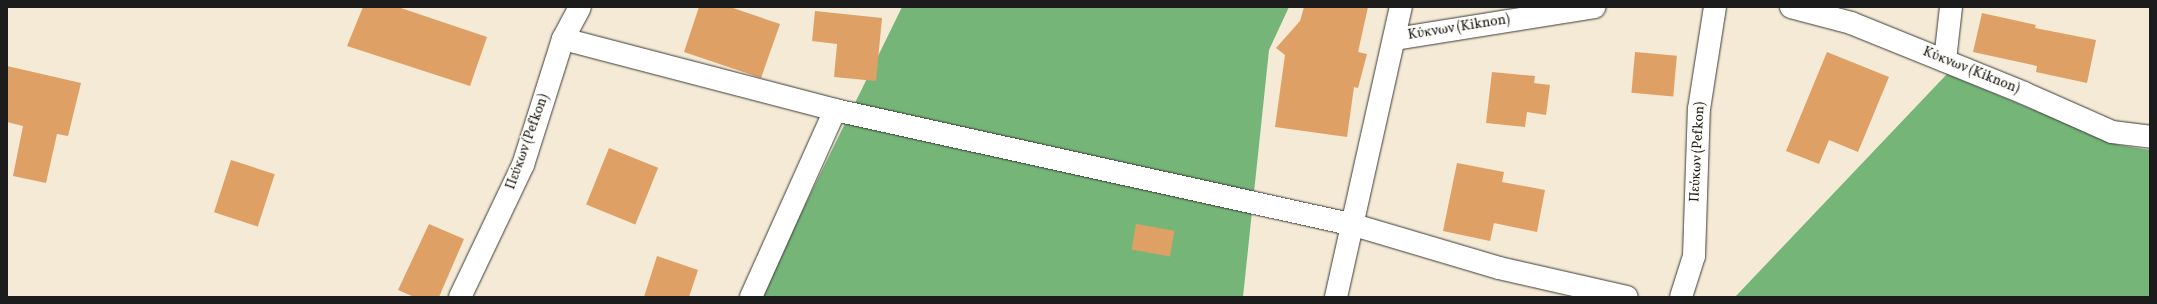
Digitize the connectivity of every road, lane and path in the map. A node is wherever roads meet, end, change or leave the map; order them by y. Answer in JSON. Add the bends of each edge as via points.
{"nodes":[{"id":1,"x":580,"y":7,"type":"edge"},
{"id":2,"x":1401,"y":7,"type":"edge"},
{"id":3,"x":1594,"y":7,"type":"edge"},
{"id":4,"x":1715,"y":7,"type":"edge"},
{"id":5,"x":1791,"y":7,"type":"edge"},
{"id":6,"x":1951,"y":7,"type":"edge"},
{"id":7,"x":563,"y":38,"type":"junction"},
{"id":8,"x":1395,"y":39,"type":"junction"},
{"id":9,"x":1945,"y":60,"type":"junction"},
{"id":10,"x":835,"y":110,"type":"junction"},
{"id":11,"x":2150,"y":137,"type":"edge"},
{"id":12,"x":1354,"y":226,"type":"junction"},
{"id":13,"x":460,"y":297,"type":"edge"},
{"id":14,"x":751,"y":297,"type":"edge"},
{"id":15,"x":1336,"y":297,"type":"edge"},
{"id":16,"x":1627,"y":297,"type":"edge"},
{"id":17,"x":1681,"y":297,"type":"edge"}],
"edges":[{"from":1,"to":7,"type":"street","name":"Πεύκων (Pefkon)"},
{"from":2,"to":8,"type":"street"},
{"from":3,"to":8,"type":"street","name":"Κύκνων (Kiknon)"},
{"from":4,"to":17,"type":"street","name":"Πεύκων (Pefkon)","via":[[1699,109],[1694,256]]},
{"from":5,"to":9,"type":"street","name":"Κύκνων (Kiknon)","via":[[1851,23]]},
{"from":6,"to":9,"type":"street"},
{"from":7,"to":10,"type":"street"},
{"from":7,"to":13,"type":"street","name":"Πεύκων (Pefkon)","via":[[522,165]]},
{"from":8,"to":12,"type":"street"},
{"from":9,"to":11,"type":"street","name":"Κύκνων (Kiknon)","via":[[2112,132]]},
{"from":10,"to":12,"type":"street"},
{"from":10,"to":14,"type":"street"},
{"from":12,"to":15,"type":"street"},
{"from":12,"to":16,"type":"street","via":[[1499,268]]}]}
